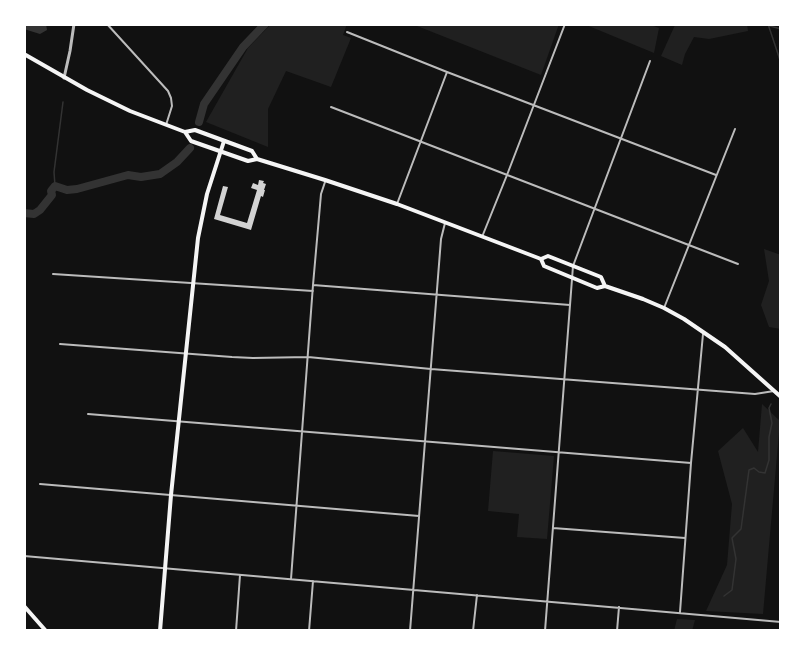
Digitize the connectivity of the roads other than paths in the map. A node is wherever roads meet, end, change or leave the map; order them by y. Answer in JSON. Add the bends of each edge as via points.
{"nodes":[{"id":1,"x":74,"y":24,"type":"edge"},
{"id":2,"x":107,"y":24,"type":"edge"},
{"id":3,"x":564,"y":24,"type":"edge"},
{"id":4,"x":346,"y":32,"type":"dead end"},
{"id":5,"x":24,"y":54,"type":"edge"},
{"id":6,"x":650,"y":61,"type":"dead end"},
{"id":7,"x":447,"y":72,"type":"junction"},
{"id":8,"x":64,"y":78,"type":"junction"},
{"id":9,"x":534,"y":105,"type":"junction"},
{"id":10,"x":331,"y":107,"type":"dead end"},
{"id":11,"x":166,"y":125,"type":"junction"},
{"id":12,"x":735,"y":129,"type":"dead end"},
{"id":13,"x":185,"y":132,"type":"junction"},
{"id":14,"x":620,"y":139,"type":"junction"},
{"id":15,"x":224,"y":141,"type":"junction"},
{"id":16,"x":420,"y":142,"type":"junction"},
{"id":17,"x":221,"y":152,"type":"junction"},
{"id":18,"x":257,"y":159,"type":"junction"},
{"id":19,"x":507,"y":174,"type":"junction"},
{"id":20,"x":716,"y":175,"type":"junction"},
{"id":21,"x":325,"y":180,"type":"junction"},
{"id":22,"x":397,"y":204,"type":"junction"},
{"id":23,"x":594,"y":207,"type":"junction"},
{"id":24,"x":445,"y":223,"type":"junction"},
{"id":25,"x":482,"y":237,"type":"junction"},
{"id":26,"x":690,"y":245,"type":"junction"},
{"id":27,"x":541,"y":259,"type":"junction"},
{"id":28,"x":738,"y":264,"type":"dead end"},
{"id":29,"x":573,"y":266,"type":"junction"},
{"id":30,"x":53,"y":274,"type":"dead end"},
{"id":31,"x":573,"y":278,"type":"junction"},
{"id":32,"x":193,"y":283,"type":"junction"},
{"id":33,"x":314,"y":285,"type":"junction"},
{"id":34,"x":605,"y":286,"type":"junction"},
{"id":35,"x":313,"y":291,"type":"junction"},
{"id":36,"x":436,"y":295,"type":"junction"},
{"id":37,"x":570,"y":305,"type":"junction"},
{"id":38,"x":664,"y":308,"type":"junction"},
{"id":39,"x":704,"y":332,"type":"junction"},
{"id":40,"x":60,"y":344,"type":"dead end"},
{"id":41,"x":186,"y":353,"type":"junction"},
{"id":42,"x":308,"y":357,"type":"junction"},
{"id":43,"x":431,"y":369,"type":"junction"},
{"id":44,"x":564,"y":380,"type":"junction"},
{"id":45,"x":698,"y":390,"type":"junction"},
{"id":46,"x":774,"y":391,"type":"junction"},
{"id":47,"x":781,"y":397,"type":"edge"},
{"id":48,"x":88,"y":414,"type":"dead end"},
{"id":49,"x":179,"y":422,"type":"junction"},
{"id":50,"x":303,"y":432,"type":"junction"},
{"id":51,"x":425,"y":441,"type":"junction"},
{"id":52,"x":559,"y":453,"type":"junction"},
{"id":53,"x":691,"y":464,"type":"junction"},
{"id":54,"x":40,"y":484,"type":"dead end"},
{"id":55,"x":171,"y":495,"type":"junction"},
{"id":56,"x":297,"y":506,"type":"junction"},
{"id":57,"x":419,"y":516,"type":"junction"},
{"id":58,"x":553,"y":528,"type":"junction"},
{"id":59,"x":685,"y":538,"type":"junction"},
{"id":60,"x":24,"y":556,"type":"edge"},
{"id":61,"x":165,"y":568,"type":"junction"},
{"id":62,"x":240,"y":575,"type":"junction"},
{"id":63,"x":291,"y":579,"type":"junction"},
{"id":64,"x":313,"y":581,"type":"junction"},
{"id":65,"x":414,"y":590,"type":"junction"},
{"id":66,"x":477,"y":594,"type":"junction"},
{"id":67,"x":547,"y":601,"type":"junction"},
{"id":68,"x":24,"y":606,"type":"edge"},
{"id":69,"x":619,"y":607,"type":"junction"},
{"id":70,"x":680,"y":612,"type":"junction"},
{"id":71,"x":781,"y":622,"type":"edge"},
{"id":72,"x":46,"y":631,"type":"edge"},
{"id":73,"x":160,"y":631,"type":"edge"},
{"id":74,"x":236,"y":631,"type":"edge"},
{"id":75,"x":309,"y":631,"type":"edge"},
{"id":76,"x":410,"y":631,"type":"edge"},
{"id":77,"x":473,"y":631,"type":"edge"},
{"id":78,"x":544,"y":631,"type":"edge"},
{"id":79,"x":616,"y":631,"type":"edge"}],
"edges":[{"from":1,"to":8,"type":"street"},
{"from":2,"to":11,"type":"street","via":[[170,94],[172,106]]},
{"from":3,"to":9,"type":"street"},
{"from":4,"to":7,"type":"street"},
{"from":5,"to":8,"type":"main road"},
{"from":6,"to":14,"type":"street"},
{"from":7,"to":9,"type":"street"},
{"from":7,"to":16,"type":"street"},
{"from":8,"to":11,"type":"main road"},
{"from":9,"to":14,"type":"street"},
{"from":9,"to":19,"type":"street"},
{"from":10,"to":16,"type":"street"},
{"from":11,"to":13,"type":"main road"},
{"from":12,"to":20,"type":"street"},
{"from":13,"to":15,"type":"main road","via":[[195,130]]},
{"from":13,"to":17,"type":"main road","via":[[191,141]]},
{"from":14,"to":20,"type":"street"},
{"from":14,"to":23,"type":"street"},
{"from":15,"to":17,"type":"main road"},
{"from":15,"to":18,"type":"main road","via":[[252,151]]},
{"from":16,"to":19,"type":"street"},
{"from":16,"to":22,"type":"street"},
{"from":17,"to":18,"type":"main road","via":[[248,161]]},
{"from":17,"to":32,"type":"main road","via":[[202,213]]},
{"from":18,"to":21,"type":"main road"},
{"from":19,"to":23,"type":"street"},
{"from":19,"to":25,"type":"street"},
{"from":20,"to":26,"type":"street"},
{"from":21,"to":22,"type":"main road"},
{"from":21,"to":33,"type":"street"},
{"from":22,"to":24,"type":"main road"},
{"from":23,"to":26,"type":"street"},
{"from":23,"to":29,"type":"street"},
{"from":24,"to":25,"type":"main road"},
{"from":24,"to":36,"type":"street"},
{"from":25,"to":27,"type":"main road"},
{"from":26,"to":28,"type":"street"},
{"from":26,"to":38,"type":"street"},
{"from":27,"to":29,"type":"main road","via":[[549,256]]},
{"from":27,"to":31,"type":"main road","via":[[544,266]]},
{"from":29,"to":31,"type":"street"},
{"from":29,"to":34,"type":"main road","via":[[601,277]]},
{"from":30,"to":32,"type":"street"},
{"from":31,"to":34,"type":"main road","via":[[597,288]]},
{"from":31,"to":37,"type":"street"},
{"from":32,"to":35,"type":"street"},
{"from":32,"to":41,"type":"main road"},
{"from":33,"to":35,"type":"street"},
{"from":33,"to":36,"type":"street"},
{"from":34,"to":38,"type":"main road"},
{"from":35,"to":42,"type":"street"},
{"from":36,"to":37,"type":"street"},
{"from":36,"to":43,"type":"street"},
{"from":37,"to":44,"type":"street"},
{"from":38,"to":39,"type":"main road"},
{"from":39,"to":45,"type":"street"},
{"from":39,"to":46,"type":"main road"},
{"from":40,"to":41,"type":"street"},
{"from":41,"to":42,"type":"street"},
{"from":41,"to":49,"type":"main road"},
{"from":42,"to":43,"type":"street"},
{"from":42,"to":50,"type":"street"},
{"from":43,"to":44,"type":"street"},
{"from":43,"to":51,"type":"street"},
{"from":44,"to":45,"type":"street"},
{"from":44,"to":52,"type":"street"},
{"from":45,"to":46,"type":"street","via":[[755,394]]},
{"from":45,"to":53,"type":"street"},
{"from":46,"to":47,"type":"main road"},
{"from":48,"to":49,"type":"street"},
{"from":49,"to":50,"type":"street"},
{"from":49,"to":55,"type":"main road"},
{"from":50,"to":51,"type":"street"},
{"from":50,"to":56,"type":"street"},
{"from":51,"to":52,"type":"street"},
{"from":51,"to":57,"type":"street"},
{"from":52,"to":53,"type":"street"},
{"from":52,"to":58,"type":"street"},
{"from":53,"to":59,"type":"street"},
{"from":54,"to":55,"type":"street"},
{"from":55,"to":56,"type":"street"},
{"from":55,"to":61,"type":"main road"},
{"from":56,"to":57,"type":"street"},
{"from":56,"to":63,"type":"street"},
{"from":57,"to":65,"type":"street"},
{"from":58,"to":59,"type":"street"},
{"from":58,"to":67,"type":"street"},
{"from":59,"to":70,"type":"street"},
{"from":60,"to":61,"type":"street"},
{"from":61,"to":62,"type":"street"},
{"from":61,"to":73,"type":"main road"},
{"from":62,"to":63,"type":"street"},
{"from":62,"to":74,"type":"street"},
{"from":63,"to":64,"type":"street"},
{"from":64,"to":65,"type":"street"},
{"from":64,"to":75,"type":"street"},
{"from":65,"to":66,"type":"street"},
{"from":65,"to":76,"type":"street"},
{"from":66,"to":67,"type":"street"},
{"from":66,"to":77,"type":"street"},
{"from":67,"to":69,"type":"street"},
{"from":67,"to":78,"type":"street"},
{"from":68,"to":72,"type":"main road"},
{"from":69,"to":70,"type":"street"},
{"from":69,"to":79,"type":"street"},
{"from":70,"to":71,"type":"street"}]}
